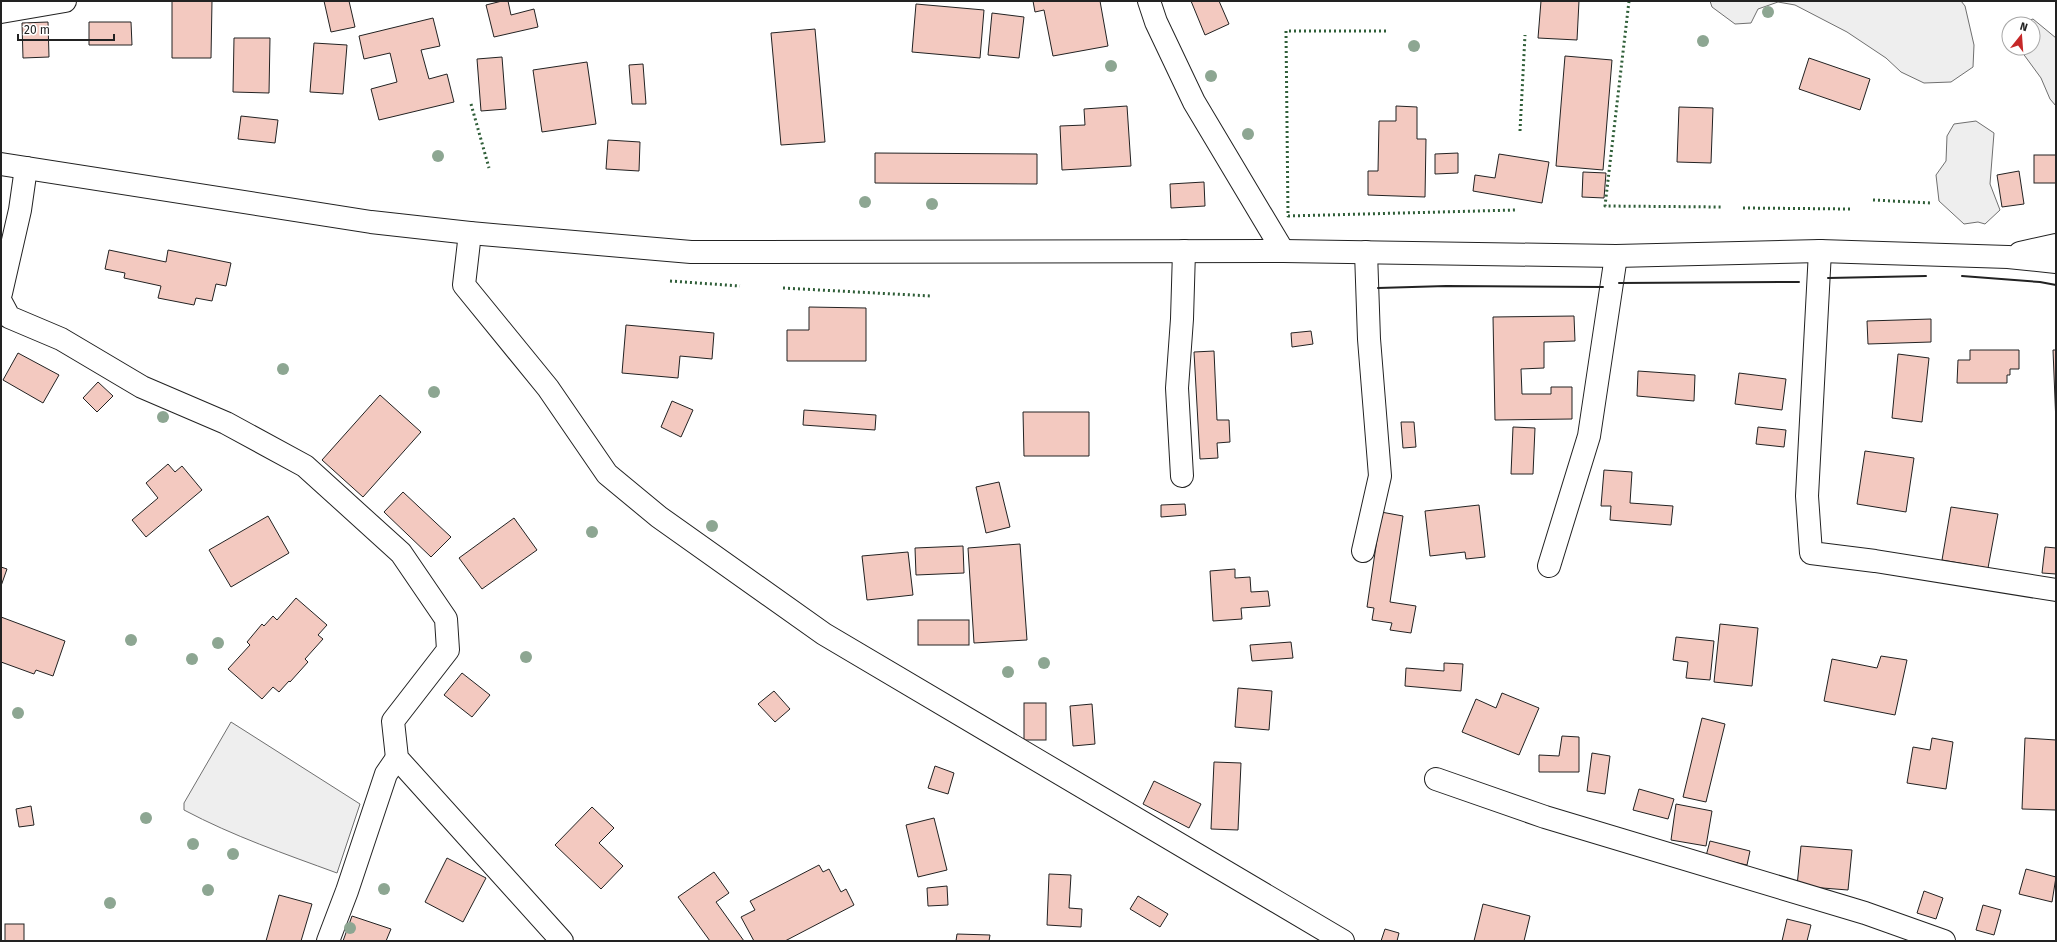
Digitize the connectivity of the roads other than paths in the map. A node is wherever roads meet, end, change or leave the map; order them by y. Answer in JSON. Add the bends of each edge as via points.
{"nodes":[{"id":1,"x":64,"y":1,"type":"edge"},
{"id":2,"x":1149,"y":1,"type":"edge"},
{"id":3,"x":1,"y":12,"type":"edge"},
{"id":4,"x":1,"y":164,"type":"edge"},
{"id":5,"x":26,"y":168,"type":"junction"},
{"id":6,"x":470,"y":232,"type":"junction"},
{"id":7,"x":2056,"y":244,"type":"edge"},
{"id":8,"x":1184,"y":251,"type":"junction"},
{"id":9,"x":1283,"y":251,"type":"junction"},
{"id":10,"x":1366,"y":252,"type":"junction"},
{"id":11,"x":1820,"y":252,"type":"junction"},
{"id":12,"x":1616,"y":256,"type":"junction"},
{"id":13,"x":2008,"y":256,"type":"junction"},
{"id":14,"x":2056,"y":262,"type":"edge"},
{"id":15,"x":1,"y":293,"type":"edge"},
{"id":16,"x":1,"y":302,"type":"edge"},
{"id":17,"x":1182,"y":476,"type":"dead end"},
{"id":18,"x":1363,"y":551,"type":"dead end"},
{"id":19,"x":1549,"y":566,"type":"dead end"},
{"id":20,"x":2056,"y":590,"type":"edge"},
{"id":21,"x":397,"y":758,"type":"junction"},
{"id":22,"x":1436,"y":779,"type":"dead end"},
{"id":23,"x":328,"y":941,"type":"edge"},
{"id":24,"x":562,"y":941,"type":"edge"},
{"id":25,"x":1343,"y":941,"type":"edge"},
{"id":26,"x":1944,"y":941,"type":"edge"}],
"edges":[{"from":1,"to":3,"type":"street"},
{"from":2,"to":9,"type":"street","via":[[1156,22],[1194,102]]},
{"from":4,"to":5,"type":"street"},
{"from":5,"to":6,"type":"street","via":[[371,222]]},
{"from":5,"to":15,"type":"street","via":[[19,218]]},
{"from":6,"to":8,"type":"street","via":[[691,252]]},
{"from":6,"to":25,"type":"street","via":[[464,284],[548,388],[607,474],[659,517],[824,634]]},
{"from":7,"to":13,"type":"street"},
{"from":8,"to":9,"type":"street"},
{"from":8,"to":17,"type":"street","via":[[1177,388]]},
{"from":9,"to":10,"type":"street"},
{"from":10,"to":12,"type":"street"},
{"from":10,"to":18,"type":"street","via":[[1369,339],[1380,476]]},
{"from":11,"to":12,"type":"street"},
{"from":11,"to":13,"type":"street"},
{"from":11,"to":20,"type":"street","via":[[1807,496],[1811,553]]},
{"from":12,"to":19,"type":"street","via":[[1589,436]]},
{"from":13,"to":14,"type":"street"},
{"from":16,"to":21,"type":"street","via":[[9,317],[61,339],[142,387],[226,423],[305,466],[401,553],[446,619],[448,650],[393,722]]},
{"from":21,"to":23,"type":"street","via":[[386,774]]},
{"from":21,"to":24,"type":"street"},
{"from":22,"to":26,"type":"street","via":[[1546,817],[1858,911]]}]}
